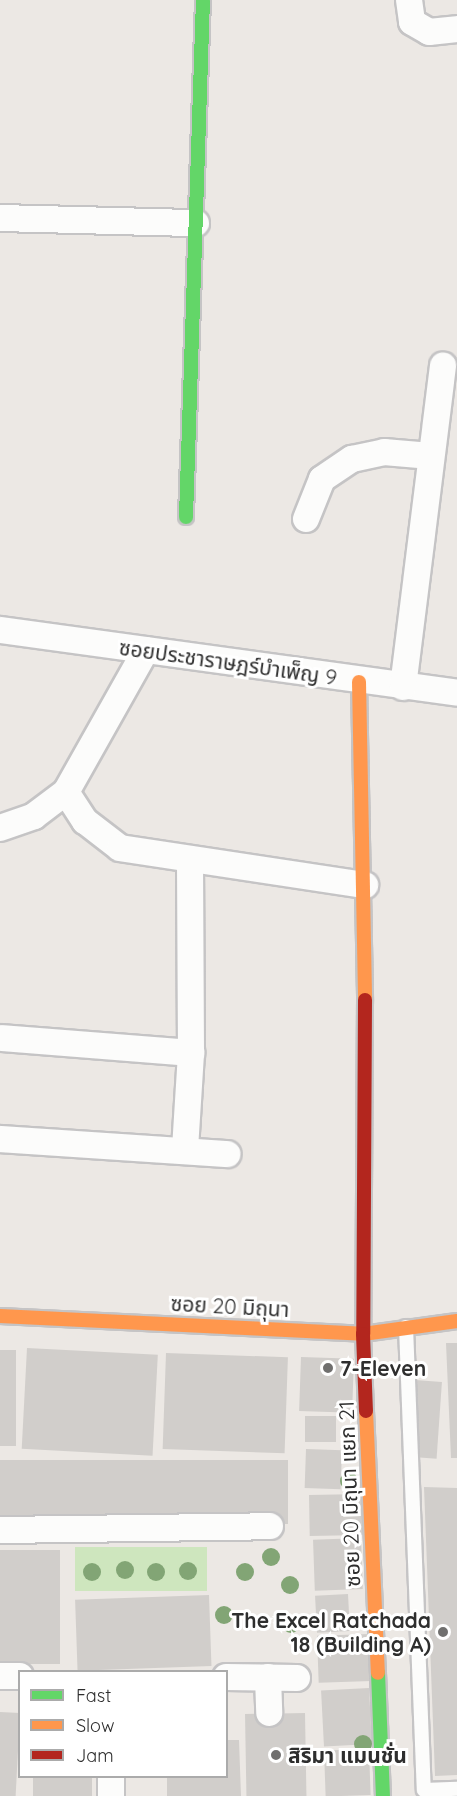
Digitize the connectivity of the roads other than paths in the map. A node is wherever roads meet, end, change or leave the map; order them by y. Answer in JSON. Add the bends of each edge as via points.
{"nodes":[{"id":1,"x":203,"y":0,"type":"edge"},
{"id":2,"x":409,"y":0,"type":"edge"},
{"id":3,"x":457,"y":29,"type":"edge"},
{"id":4,"x":0,"y":218,"type":"edge"},
{"id":5,"x":196,"y":223,"type":"junction"},
{"id":6,"x":443,"y":365,"type":"dead end"},
{"id":7,"x":432,"y":456,"type":"junction"},
{"id":8,"x":186,"y":517,"type":"dead end"},
{"id":9,"x":306,"y":519,"type":"dead end"},
{"id":10,"x":0,"y":630,"type":"edge"},
{"id":11,"x":146,"y":650,"type":"junction"},
{"id":12,"x":359,"y":682,"type":"junction"},
{"id":13,"x":403,"y":687,"type":"junction"},
{"id":14,"x":457,"y":693,"type":"edge"},
{"id":15,"x":66,"y":792,"type":"junction"},
{"id":16,"x":0,"y":828,"type":"edge"},
{"id":17,"x":190,"y":859,"type":"junction"},
{"id":18,"x":365,"y":885,"type":"junction"},
{"id":19,"x":2,"y":1038,"type":"dead end"},
{"id":20,"x":191,"y":1053,"type":"junction"},
{"id":21,"x":0,"y":1138,"type":"edge"},
{"id":22,"x":185,"y":1149,"type":"junction"},
{"id":23,"x":228,"y":1154,"type":"dead end"},
{"id":24,"x":0,"y":1316,"type":"edge"},
{"id":25,"x":457,"y":1321,"type":"edge"},
{"id":26,"x":406,"y":1327,"type":"junction"},
{"id":27,"x":363,"y":1334,"type":"junction"},
{"id":28,"x":270,"y":1526,"type":"dead end"},
{"id":29,"x":0,"y":1530,"type":"edge"},
{"id":30,"x":0,"y":1676,"type":"edge"},
{"id":31,"x":18,"y":1676,"type":"edge"},
{"id":32,"x":228,"y":1677,"type":"edge"},
{"id":33,"x":268,"y":1677,"type":"junction"},
{"id":34,"x":297,"y":1678,"type":"dead end"},
{"id":35,"x":269,"y":1713,"type":"dead end"},
{"id":36,"x":111,"y":1778,"type":"edge"},
{"id":37,"x":450,"y":1791,"type":"edge"},
{"id":38,"x":111,"y":1796,"type":"edge"},
{"id":39,"x":383,"y":1796,"type":"edge"}],
"edges":[{"from":1,"to":5,"type":"street"},
{"from":2,"to":3,"type":"street","via":[[412,22],[429,32]]},
{"from":4,"to":5,"type":"street"},
{"from":5,"to":8,"type":"street"},
{"from":6,"to":7,"type":"street"},
{"from":7,"to":9,"type":"street","via":[[384,452],[352,459],[322,479]]},
{"from":7,"to":13,"type":"street"},
{"from":10,"to":11,"type":"street","name":"ซอยประชาราษฎร์บำเพ็ญ 9"},
{"from":11,"to":12,"type":"street","name":"ซอยประชาราษฎร์บำเพ็ญ 9"},
{"from":11,"to":15,"type":"street"},
{"from":12,"to":13,"type":"street","name":"ซอยประชาราษฎร์บำเพ็ญ 9"},
{"from":12,"to":18,"type":"street","name":"ซอย 20 มิถุนา แยก 21"},
{"from":13,"to":14,"type":"street","name":"ซอยประชาราษฎร์บำเพ็ญ 9"},
{"from":15,"to":16,"type":"street","via":[[34,816]]},
{"from":15,"to":17,"type":"street","via":[[85,821],[120,848]]},
{"from":17,"to":18,"type":"street"},
{"from":17,"to":20,"type":"street"},
{"from":18,"to":27,"type":"street","name":"ซอย 20 มิถุนา แยก 21"},
{"from":19,"to":20,"type":"street"},
{"from":20,"to":22,"type":"street"},
{"from":21,"to":22,"type":"street"},
{"from":22,"to":23,"type":"street"},
{"from":24,"to":27,"type":"street","name":"ซอย 20 มิถุนา"},
{"from":25,"to":26,"type":"street","name":"ซอย 20 มิถุนา"},
{"from":26,"to":27,"type":"street","name":"ซอย 20 มิถุนา"},
{"from":26,"to":37,"type":"lane","via":[[424,1790]]},
{"from":27,"to":39,"type":"street","name":"ซอย 20 มิถุนา แยก 21"},
{"from":28,"to":29,"type":"street"},
{"from":30,"to":31,"type":"street"},
{"from":32,"to":33,"type":"street"},
{"from":33,"to":34,"type":"street"},
{"from":33,"to":35,"type":"street"},
{"from":36,"to":38,"type":"street"}]}
